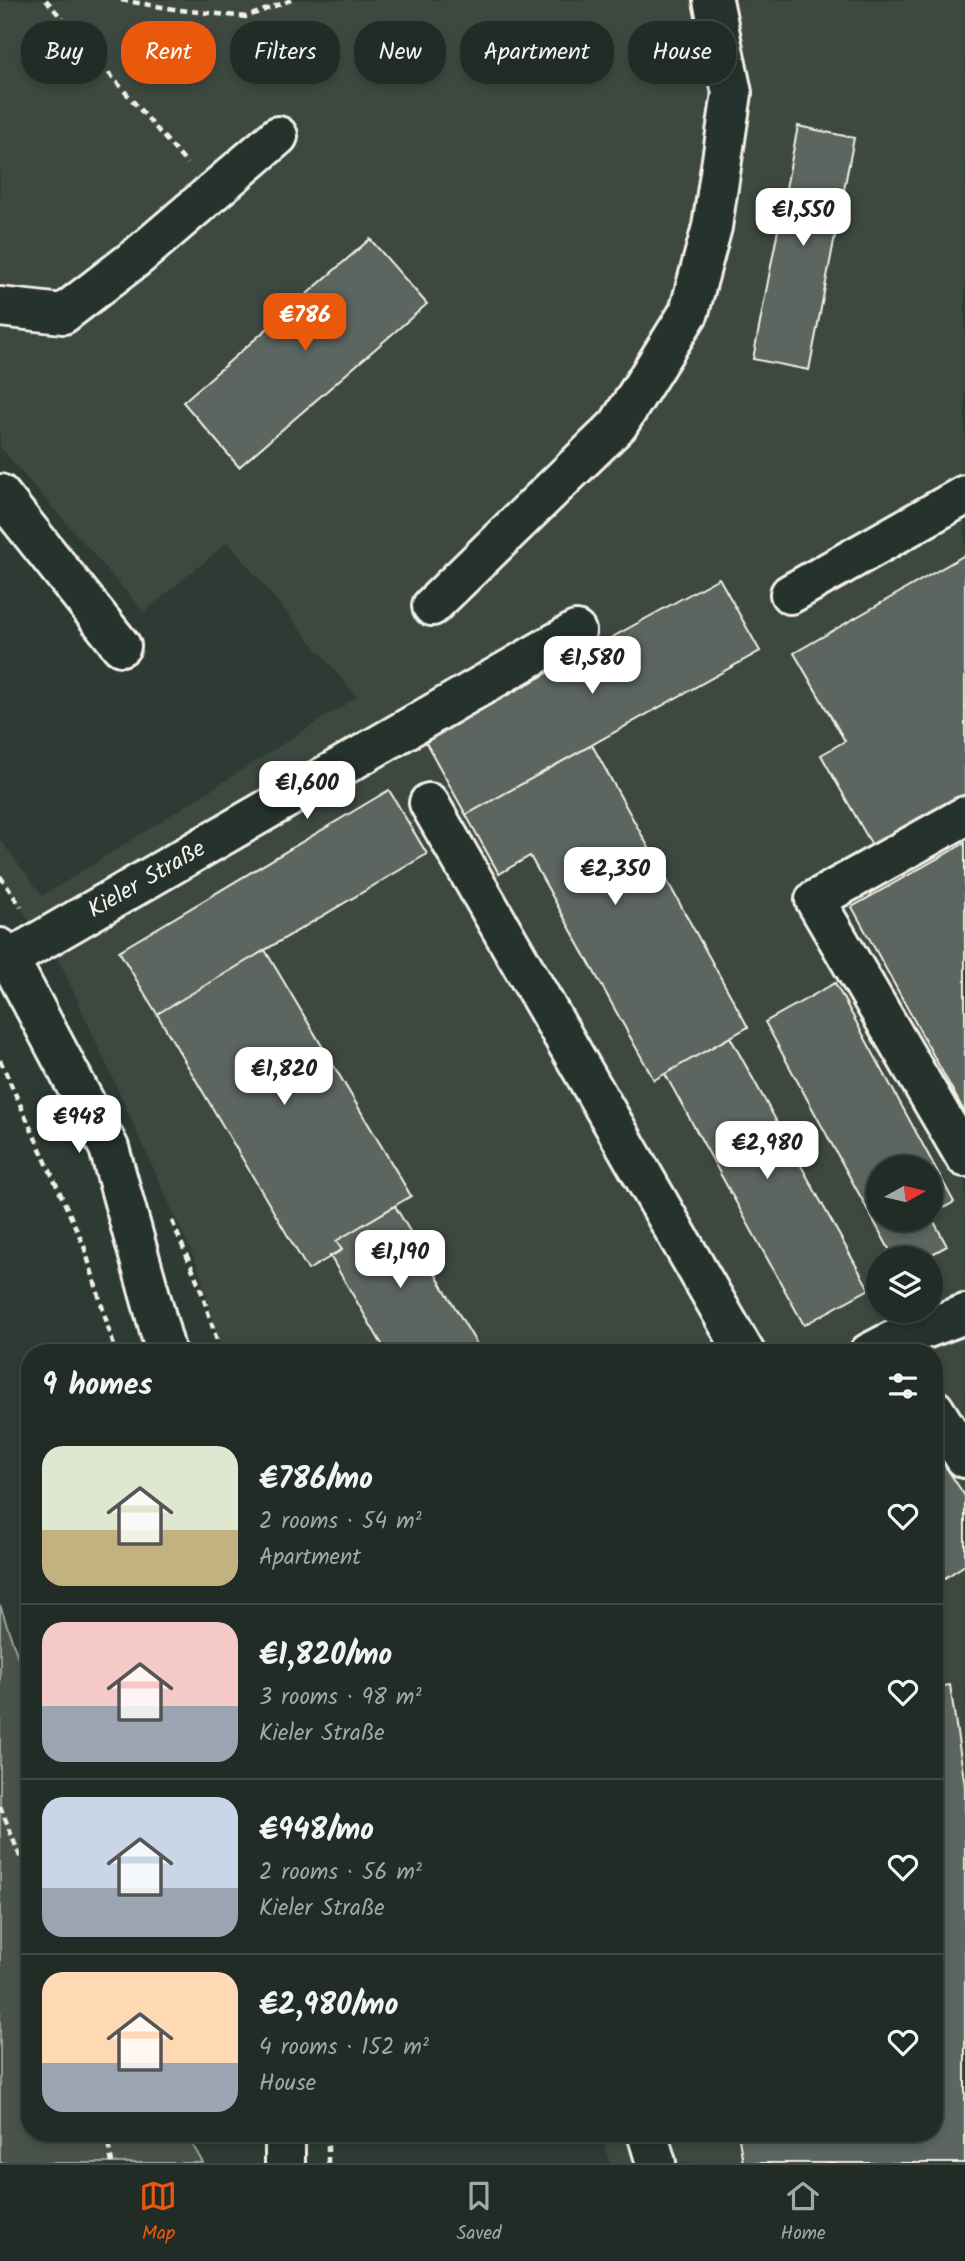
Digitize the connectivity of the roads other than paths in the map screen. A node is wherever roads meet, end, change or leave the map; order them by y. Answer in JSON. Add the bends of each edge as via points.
{"nodes":[{"id":1,"x":713,"y":0,"type":"edge"},
{"id":2,"x":278,"y":136,"type":"dead end"},
{"id":3,"x":0,"y":307,"type":"edge"},
{"id":4,"x":0,"y":494,"type":"edge"},
{"id":5,"x":965,"y":495,"type":"edge"},
{"id":6,"x":790,"y":594,"type":"dead end"},
{"id":7,"x":432,"y":606,"type":"dead end"},
{"id":8,"x":576,"y":631,"type":"dead end"},
{"id":9,"x":121,"y":646,"type":"dead end"},
{"id":10,"x":429,"y":803,"type":"dead end"},
{"id":11,"x":965,"y":816,"type":"edge"},
{"id":12,"x":4,"y":953,"type":"edge"},
{"id":13,"x":965,"y":1157,"type":"edge"},
{"id":14,"x":965,"y":1314,"type":"edge"},
{"id":15,"x":163,"y":1344,"type":"edge"},
{"id":16,"x":740,"y":1344,"type":"edge"},
{"id":17,"x":898,"y":1344,"type":"edge"},
{"id":18,"x":943,"y":1423,"type":"edge"},
{"id":19,"x":965,"y":1458,"type":"edge"},
{"id":20,"x":285,"y":2142,"type":"edge"},
{"id":21,"x":650,"y":2142,"type":"edge"},
{"id":22,"x":285,"y":2163,"type":"edge"},
{"id":23,"x":656,"y":2163,"type":"edge"}],
"edges":[{"from":1,"to":7,"type":"street","via":[[732,93],[712,227],[688,312],[618,425]]},
{"from":2,"to":3,"type":"street","via":[[64,314]]},
{"from":4,"to":9,"type":"street"},
{"from":5,"to":6,"type":"street"},
{"from":8,"to":12,"type":"street","name":"Kieler Straße"},
{"from":10,"to":16,"type":"street"},
{"from":11,"to":13,"type":"street","via":[[815,900]]},
{"from":12,"to":15,"type":"street","name":"Kieler Straße","via":[[109,1148]]},
{"from":14,"to":17,"type":"street"},
{"from":18,"to":19,"type":"street"},
{"from":20,"to":22,"type":"street"},
{"from":21,"to":23,"type":"street"}]}
